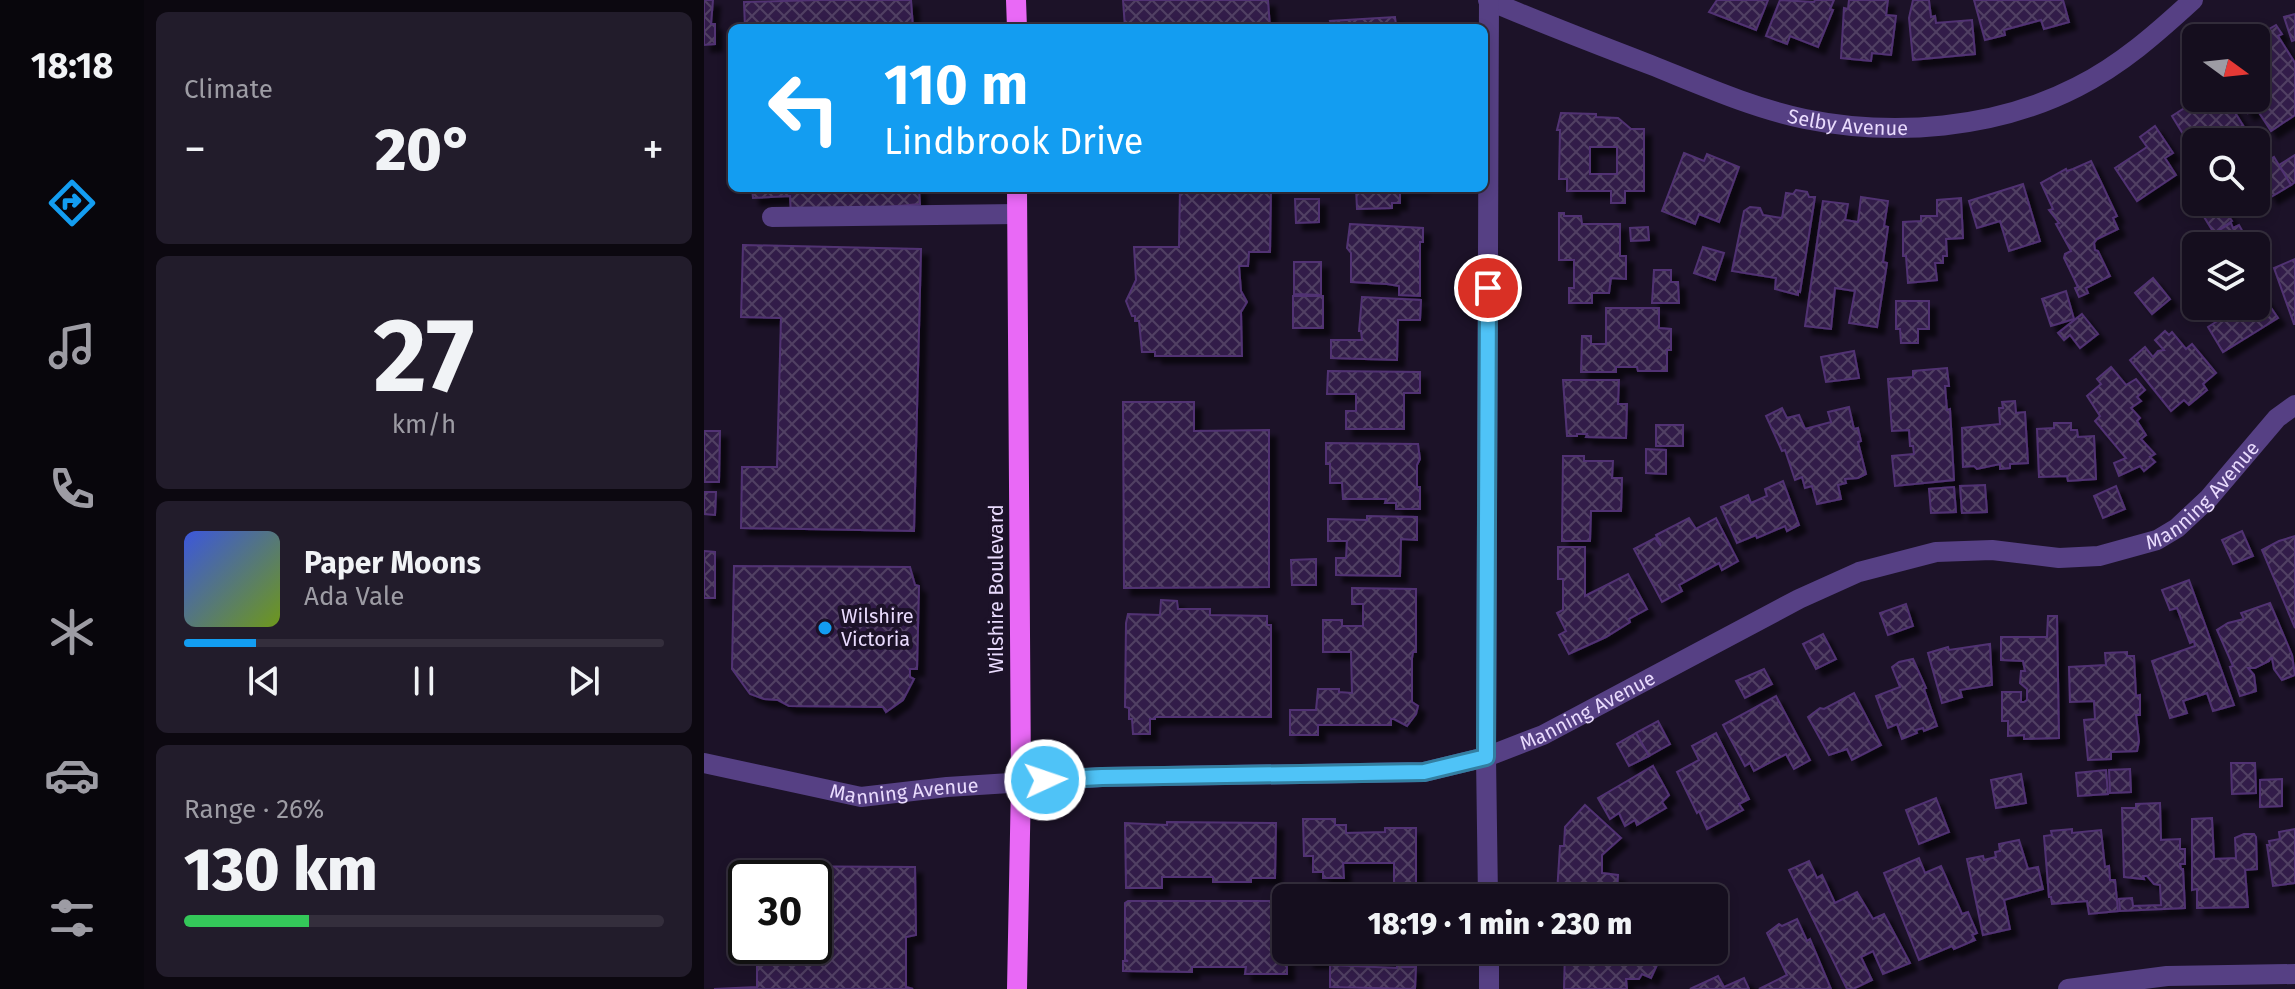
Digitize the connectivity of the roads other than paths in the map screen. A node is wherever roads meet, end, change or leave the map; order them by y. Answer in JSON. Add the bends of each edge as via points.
{"nodes":[{"id":1,"x":1016,"y":0,"type":"edge"},
{"id":2,"x":1489,"y":0,"type":"edge"},
{"id":3,"x":2193,"y":0,"type":"edge"},
{"id":4,"x":1017,"y":24,"type":"edge"},
{"id":5,"x":1017,"y":192,"type":"edge"},
{"id":6,"x":1017,"y":214,"type":"junction"},
{"id":7,"x":772,"y":217,"type":"dead end"},
{"id":8,"x":2295,"y":405,"type":"edge"},
{"id":9,"x":1486,"y":757,"type":"junction"},
{"id":10,"x":704,"y":763,"type":"edge"},
{"id":11,"x":1021,"y":782,"type":"junction"},
{"id":12,"x":1488,"y":884,"type":"edge"},
{"id":13,"x":1489,"y":964,"type":"edge"},
{"id":14,"x":2295,"y":974,"type":"edge"},
{"id":15,"x":1017,"y":989,"type":"edge"},
{"id":16,"x":1489,"y":989,"type":"edge"},
{"id":17,"x":2068,"y":989,"type":"edge"}],
"edges":[{"from":1,"to":4,"type":"main road"},
{"from":2,"to":3,"type":"street","name":"Selby Avenue","via":[[1750,104],[1806,119],[1926,127],[1995,118],[2076,88],[2138,50]]},
{"from":2,"to":9,"type":"street"},
{"from":5,"to":6,"type":"main road","name":"Wilshire Boulevard"},
{"from":6,"to":7,"type":"street"},
{"from":6,"to":11,"type":"main road","name":"Wilshire Boulevard"},
{"from":8,"to":9,"type":"street","name":"Manning Avenue","via":[[2277,418],[2209,498],[2157,540],[2099,556],[1936,552],[1859,572],[1543,735]]},
{"from":9,"to":11,"type":"street","name":"Manning Avenue","via":[[1424,772]]},
{"from":9,"to":12,"type":"street"},
{"from":10,"to":11,"type":"street","name":"Manning Avenue","via":[[861,797]]},
{"from":11,"to":15,"type":"main road","name":"Wilshire Boulevard"},
{"from":13,"to":16,"type":"street"},
{"from":14,"to":17,"type":"street","via":[[2167,976]]}]}
